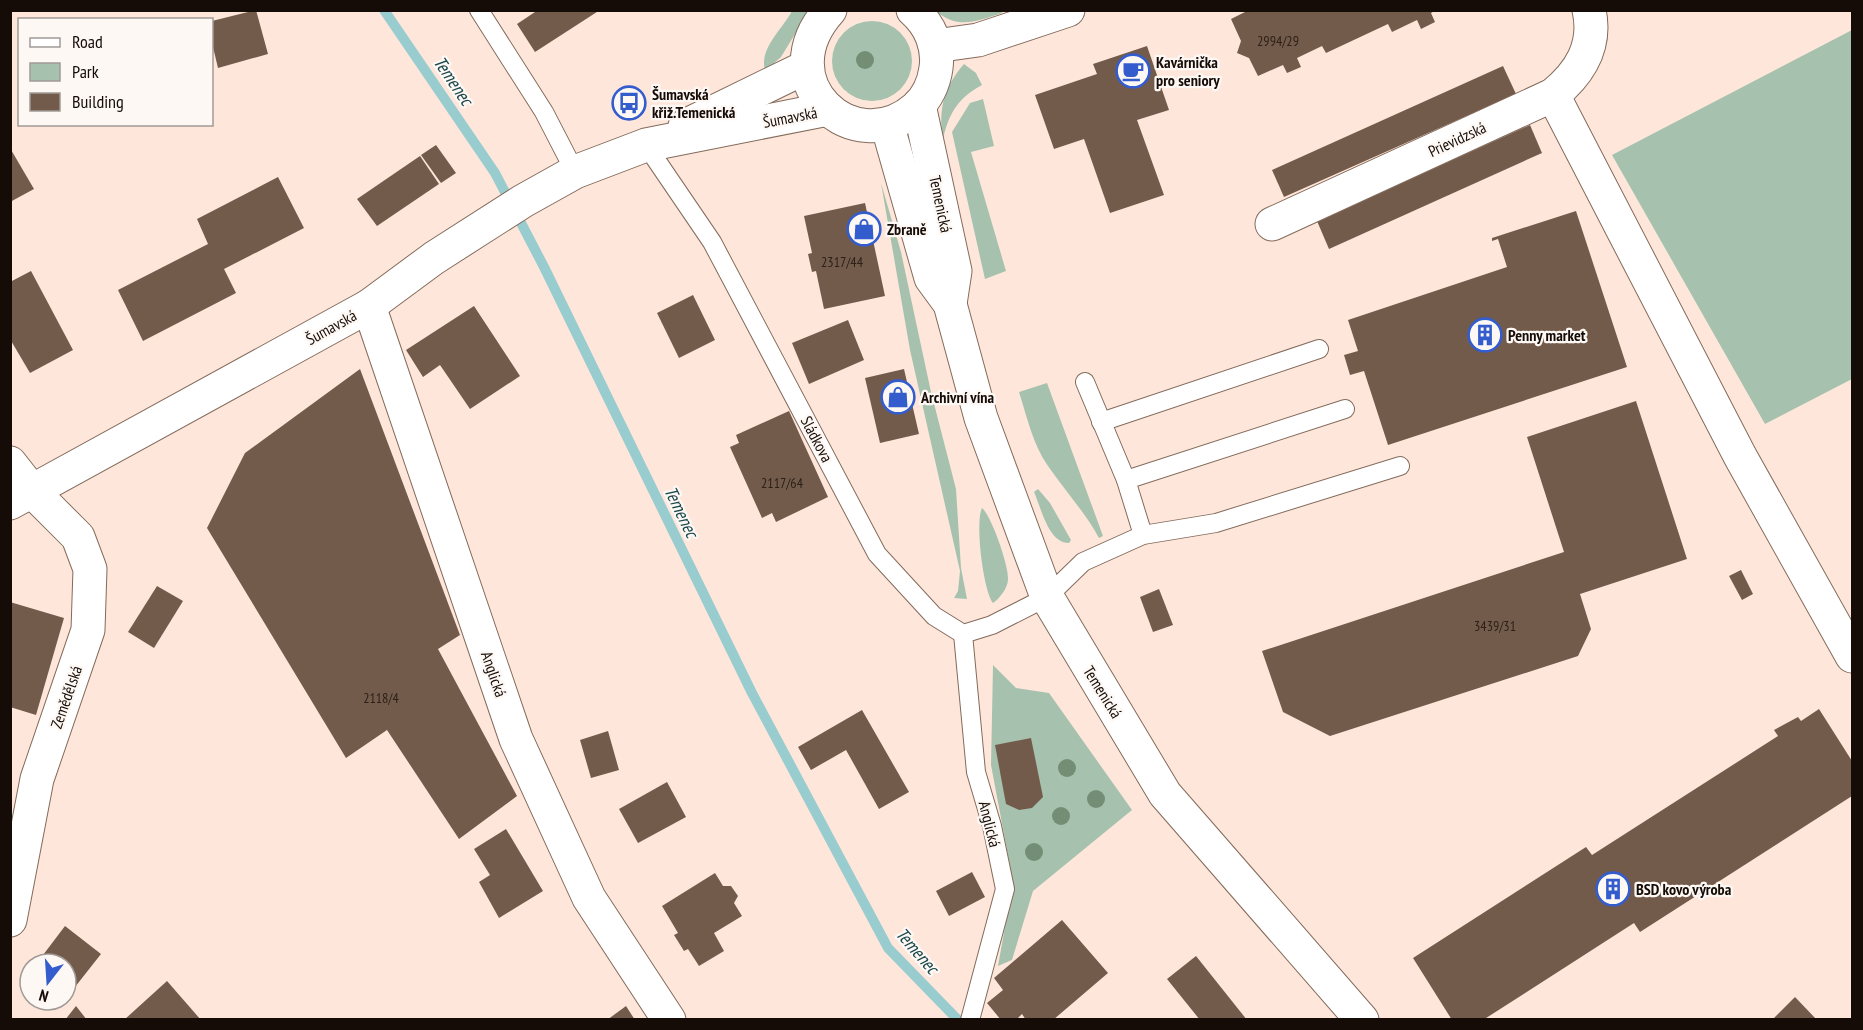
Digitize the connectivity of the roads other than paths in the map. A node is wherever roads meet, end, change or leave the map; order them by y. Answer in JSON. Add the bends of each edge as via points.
{"nodes":[{"id":1,"x":479,"y":10,"type":"edge"},
{"id":2,"x":830,"y":10,"type":"edge"},
{"id":3,"x":913,"y":10,"type":"edge"},
{"id":4,"x":1068,"y":10,"type":"edge"},
{"id":5,"x":1589,"y":10,"type":"edge"},
{"id":6,"x":1010,"y":20,"type":"edge"},
{"id":7,"x":935,"y":46,"type":"junction"},
{"id":8,"x":807,"y":67,"type":"junction"},
{"id":9,"x":1553,"y":95,"type":"junction"},
{"id":10,"x":920,"y":105,"type":"junction"},
{"id":11,"x":828,"y":109,"type":"junction"},
{"id":12,"x":886,"y":124,"type":"junction"},
{"id":13,"x":646,"y":145,"type":"junction"},
{"id":14,"x":575,"y":172,"type":"junction"},
{"id":15,"x":1272,"y":224,"type":"dead end"},
{"id":16,"x":950,"y":304,"type":"junction"},
{"id":17,"x":369,"y":306,"type":"junction"},
{"id":18,"x":1319,"y":349,"type":"dead end"},
{"id":19,"x":1085,"y":382,"type":"dead end"},
{"id":20,"x":1345,"y":409,"type":"dead end"},
{"id":21,"x":1101,"y":422,"type":"junction"},
{"id":22,"x":10,"y":463,"type":"edge"},
{"id":23,"x":1400,"y":466,"type":"dead end"},
{"id":24,"x":1126,"y":480,"type":"junction"},
{"id":25,"x":21,"y":497,"type":"edge"},
{"id":26,"x":1143,"y":535,"type":"junction"},
{"id":27,"x":1047,"y":597,"type":"junction"},
{"id":28,"x":963,"y":634,"type":"junction"},
{"id":29,"x":1852,"y":656,"type":"edge"},
{"id":30,"x":10,"y":920,"type":"edge"},
{"id":31,"x":971,"y":1015,"type":"edge"},
{"id":32,"x":669,"y":1020,"type":"edge"},
{"id":33,"x":1362,"y":1020,"type":"edge"}],
"edges":[{"from":1,"to":14,"type":"lane","via":[[543,112]]},
{"from":2,"to":8,"type":"street","via":[[816,26],[808,45]]},
{"from":3,"to":7,"type":"street","via":[[928,28]]},
{"from":4,"to":6,"type":"street"},
{"from":5,"to":9,"type":"street","name":"Prievidzská","via":[[1590,44],[1582,65]]},
{"from":6,"to":7,"type":"street","via":[[978,40]]},
{"from":7,"to":10,"type":"street","via":[[935,77]]},
{"from":8,"to":11,"type":"street","via":[[817,97]]},
{"from":8,"to":13,"type":"street","name":"Šumavská"},
{"from":9,"to":15,"type":"street","name":"Prievidzská"},
{"from":9,"to":29,"type":"street","via":[[1740,456]]},
{"from":10,"to":12,"type":"street"},
{"from":10,"to":16,"type":"street","name":"Temenická","via":[[955,271]]},
{"from":11,"to":12,"type":"street","via":[[856,123]]},
{"from":11,"to":13,"type":"street","name":"Šumavská"},
{"from":12,"to":16,"type":"street","name":"Temenická","via":[[931,278]]},
{"from":13,"to":14,"type":"street","name":"Šumavská"},
{"from":13,"to":28,"type":"lane","name":"Sládkova","via":[[712,242],[877,554],[934,616]]},
{"from":14,"to":17,"type":"street","name":"Šumavská","via":[[434,258]]},
{"from":16,"to":27,"type":"street","name":"Temenická","via":[[981,418]]},
{"from":17,"to":25,"type":"street","name":"Šumavská"},
{"from":17,"to":32,"type":"street","name":"Anglická","via":[[516,739],[589,898]]},
{"from":18,"to":21,"type":"lane"},
{"from":19,"to":21,"type":"lane"},
{"from":20,"to":24,"type":"lane"},
{"from":21,"to":24,"type":"lane"},
{"from":22,"to":25,"type":"street","name":"Zemědělská"},
{"from":23,"to":26,"type":"lane","via":[[1216,523]]},
{"from":24,"to":26,"type":"lane"},
{"from":25,"to":30,"type":"street","name":"Zemědělská","via":[[78,537],[90,569],[88,630],[38,779]]},
{"from":26,"to":27,"type":"lane","via":[[1083,562]]},
{"from":27,"to":28,"type":"lane"},
{"from":27,"to":33,"type":"street","name":"Temenická","via":[[1165,794]]},
{"from":28,"to":31,"type":"lane","name":"Anglická","via":[[976,772],[1005,889]]}]}
